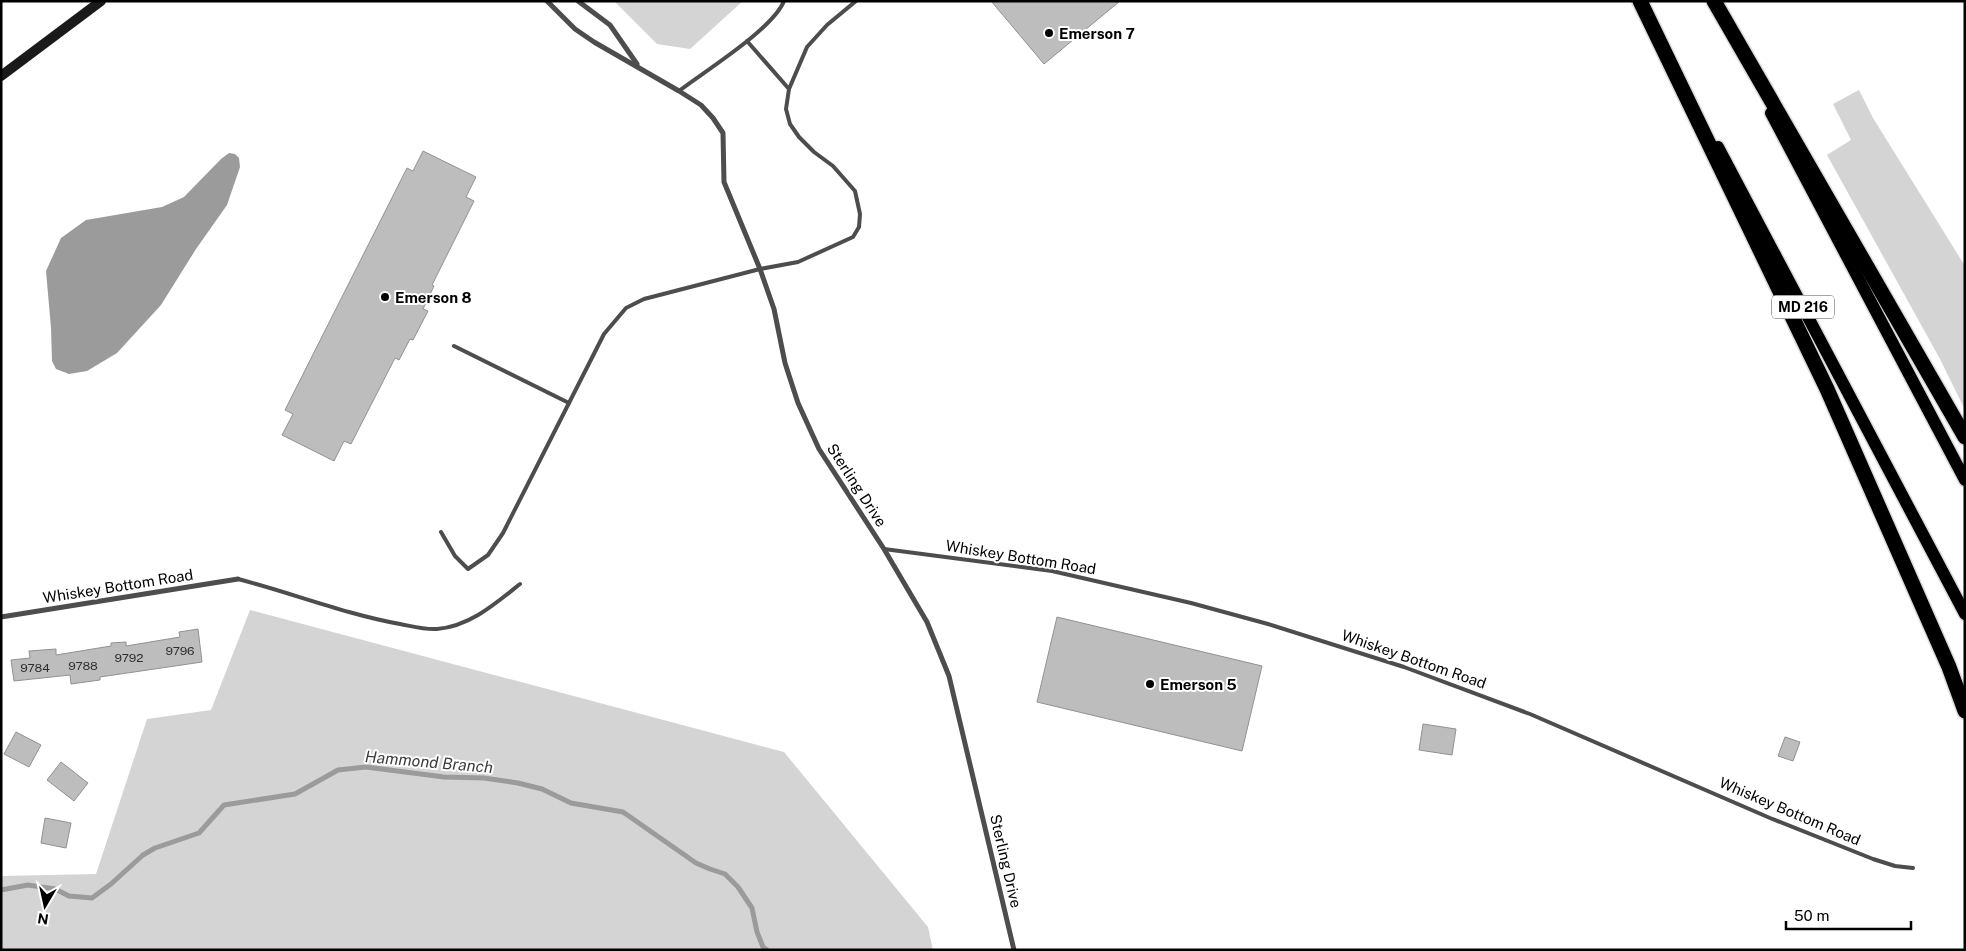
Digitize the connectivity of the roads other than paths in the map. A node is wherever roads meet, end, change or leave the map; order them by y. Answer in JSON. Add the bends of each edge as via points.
{"nodes":[{"id":1,"x":101,"y":1,"type":"edge"},
{"id":2,"x":547,"y":1,"type":"edge"},
{"id":3,"x":578,"y":1,"type":"edge"},
{"id":4,"x":784,"y":1,"type":"edge"},
{"id":5,"x":856,"y":1,"type":"edge"},
{"id":6,"x":1640,"y":1,"type":"edge"},
{"id":7,"x":1713,"y":1,"type":"edge"},
{"id":8,"x":747,"y":41,"type":"junction"},
{"id":9,"x":638,"y":67,"type":"junction"},
{"id":10,"x":1,"y":76,"type":"edge"},
{"id":11,"x":789,"y":89,"type":"junction"},
{"id":12,"x":679,"y":91,"type":"junction"},
{"id":13,"x":760,"y":269,"type":"junction"},
{"id":14,"x":454,"y":346,"type":"dead end"},
{"id":15,"x":569,"y":403,"type":"junction"},
{"id":16,"x":1965,"y":437,"type":"edge"},
{"id":17,"x":1965,"y":480,"type":"edge"},
{"id":18,"x":441,"y":532,"type":"dead end"},
{"id":19,"x":884,"y":549,"type":"junction"},
{"id":20,"x":238,"y":579,"type":"joint"},
{"id":21,"x":520,"y":584,"type":"dead end"},
{"id":22,"x":1965,"y":614,"type":"edge"},
{"id":23,"x":1,"y":617,"type":"edge"},
{"id":24,"x":1965,"y":711,"type":"edge"},
{"id":25,"x":1913,"y":868,"type":"dead end"},
{"id":26,"x":1014,"y":950,"type":"edge"}],
"edges":[{"from":1,"to":10,"type":"street"},
{"from":2,"to":9,"type":"street","name":"Sterling Drive","via":[[575,29]]},
{"from":3,"to":9,"type":"street","name":"Sterling Drive","via":[[610,25]]},
{"from":4,"to":8,"type":"lane","via":[[780,11]]},
{"from":5,"to":11,"type":"lane","via":[[807,46]]},
{"from":6,"to":22,"type":"main road","number":"MD 216"},
{"from":6,"to":24,"type":"highway","via":[[1827,389],[1950,667]]},
{"from":7,"to":16,"type":"highway"},
{"from":7,"to":17,"type":"main road"},
{"from":8,"to":11,"type":"lane"},
{"from":8,"to":12,"type":"lane"},
{"from":9,"to":12,"type":"street","name":"Sterling Drive"},
{"from":11,"to":13,"type":"lane","via":[[786,109],[790,124],[799,137],[833,166],[855,191],[860,214],[852,237],[798,262]]},
{"from":12,"to":13,"type":"street","name":"Sterling Drive","via":[[701,105],[723,133],[724,182]]},
{"from":13,"to":15,"type":"lane","via":[[644,298],[626,308],[604,334]]},
{"from":13,"to":19,"type":"street","name":"Sterling Drive","via":[[774,309],[785,363],[798,403],[819,448]]},
{"from":14,"to":15,"type":"lane"},
{"from":15,"to":18,"type":"lane","via":[[503,533],[488,555],[468,569],[455,556]]},
{"from":19,"to":25,"type":"lane","name":"Whiskey Bottom Road","via":[[1052,571],[1191,603],[1404,666],[1530,714],[1873,859]]},
{"from":19,"to":26,"type":"street","name":"Sterling Drive","via":[[927,622],[949,676]]},
{"from":20,"to":21,"type":"lane","via":[[370,618],[437,629],[483,614]]},
{"from":20,"to":23,"type":"street","name":"Whiskey Bottom Road"}]}
